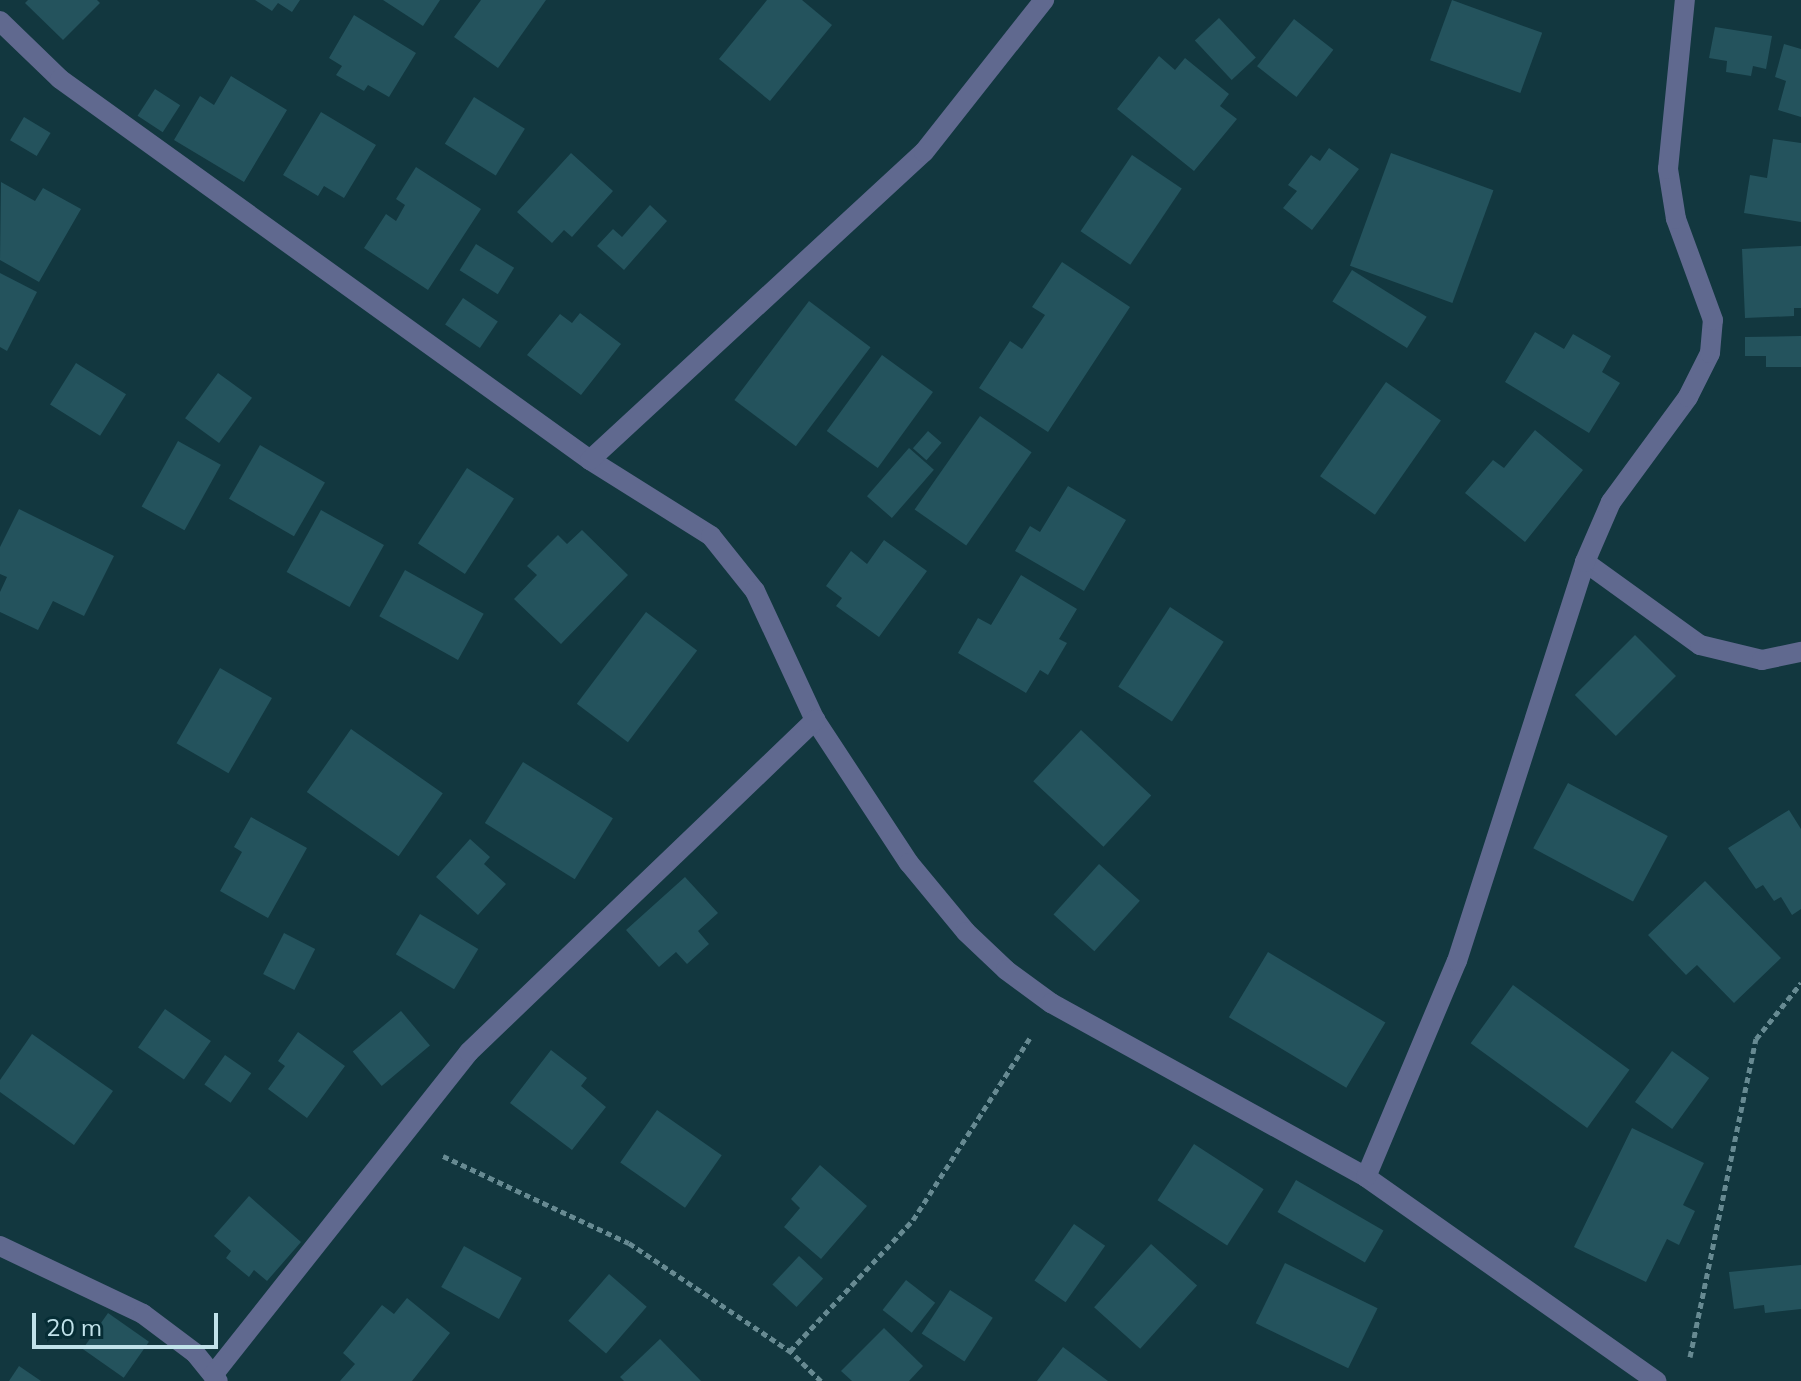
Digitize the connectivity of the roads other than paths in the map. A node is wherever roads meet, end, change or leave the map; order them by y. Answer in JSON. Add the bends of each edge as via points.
{"nodes":[{"id":1,"x":1044,"y":0,"type":"edge"},
{"id":2,"x":1685,"y":0,"type":"edge"},
{"id":3,"x":0,"y":21,"type":"edge"},
{"id":4,"x":590,"y":460,"type":"junction"},
{"id":5,"x":1585,"y":562,"type":"junction"},
{"id":6,"x":1801,"y":652,"type":"edge"},
{"id":7,"x":815,"y":720,"type":"junction"},
{"id":8,"x":1366,"y":1177,"type":"junction"},
{"id":9,"x":0,"y":1246,"type":"edge"},
{"id":10,"x":215,"y":1378,"type":"edge"},
{"id":11,"x":1656,"y":1381,"type":"edge"}],
"edges":[{"from":1,"to":4,"type":"street","via":[[924,152]]},
{"from":2,"to":5,"type":"street","via":[[1668,169],[1676,219],[1713,320],[1710,353],[1688,397],[1611,502]]},
{"from":3,"to":4,"type":"street","via":[[60,79]]},
{"from":4,"to":7,"type":"street","via":[[711,536],[755,591]]},
{"from":5,"to":6,"type":"street","via":[[1700,645],[1762,660]]},
{"from":5,"to":8,"type":"street","via":[[1457,961]]},
{"from":7,"to":8,"type":"street","via":[[909,863],[966,932],[1051,1003]]},
{"from":7,"to":10,"type":"street","via":[[469,1052]]},
{"from":8,"to":11,"type":"street"},
{"from":9,"to":10,"type":"street","via":[[143,1314],[195,1353]]}]}
